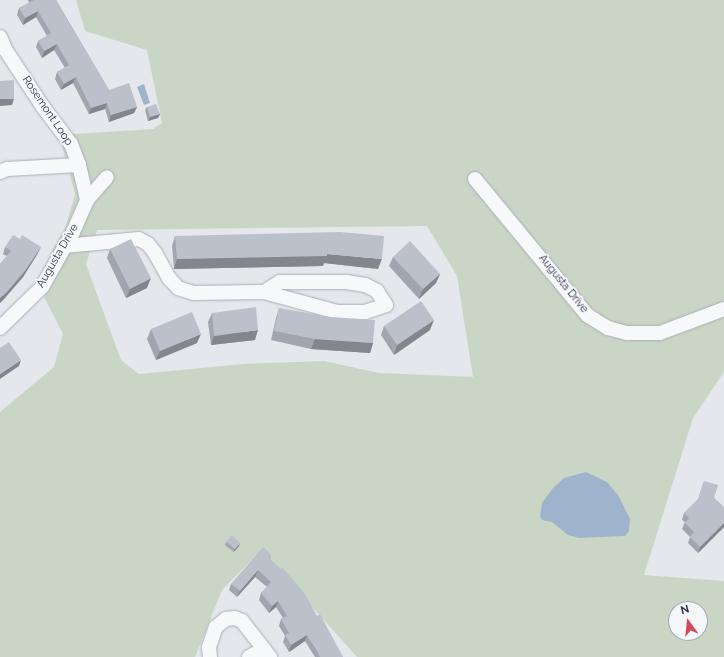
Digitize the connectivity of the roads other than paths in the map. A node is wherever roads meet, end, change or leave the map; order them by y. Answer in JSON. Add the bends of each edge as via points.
{"nodes":[{"id":1,"x":2,"y":45,"type":"edge"},
{"id":2,"x":79,"y":165,"type":"junction"},
{"id":3,"x":0,"y":172,"type":"edge"},
{"id":4,"x":107,"y":177,"type":"dead end"},
{"id":5,"x":475,"y":179,"type":"dead end"},
{"id":6,"x":87,"y":200,"type":"junction"},
{"id":7,"x":65,"y":246,"type":"junction"},
{"id":8,"x":264,"y":292,"type":"junction"},
{"id":9,"x":724,"y":309,"type":"edge"},
{"id":10,"x":0,"y":328,"type":"edge"},
{"id":11,"x":267,"y":653,"type":"edge"},
{"id":12,"x":210,"y":657,"type":"edge"},
{"id":13,"x":249,"y":657,"type":"edge"}],
"edges":[{"from":1,"to":2,"type":"street","name":"Rosemont Loop","via":[[43,108],[71,144]]},
{"from":2,"to":3,"type":"street","via":[[7,169]]},
{"from":2,"to":6,"type":"street","name":"Rosemont Loop"},
{"from":4,"to":6,"type":"street","name":"Augusta Drive"},
{"from":5,"to":9,"type":"street","name":"Augusta Drive","via":[[587,315],[608,328],[627,333],[660,333]]},
{"from":6,"to":7,"type":"street","name":"Augusta Drive"},
{"from":7,"to":8,"type":"street","via":[[138,239],[148,244],[168,278],[178,288],[193,293]]},
{"from":7,"to":10,"type":"street","name":"Augusta Drive","via":[[42,287]]},
{"from":8,"to":8,"type":"street","via":[[337,312],[365,312],[386,305],[377,291],[365,285],[346,282],[280,282]]},
{"from":11,"to":12,"type":"street","via":[[242,621],[226,619],[213,634]]},
{"from":11,"to":13,"type":"street"}]}
